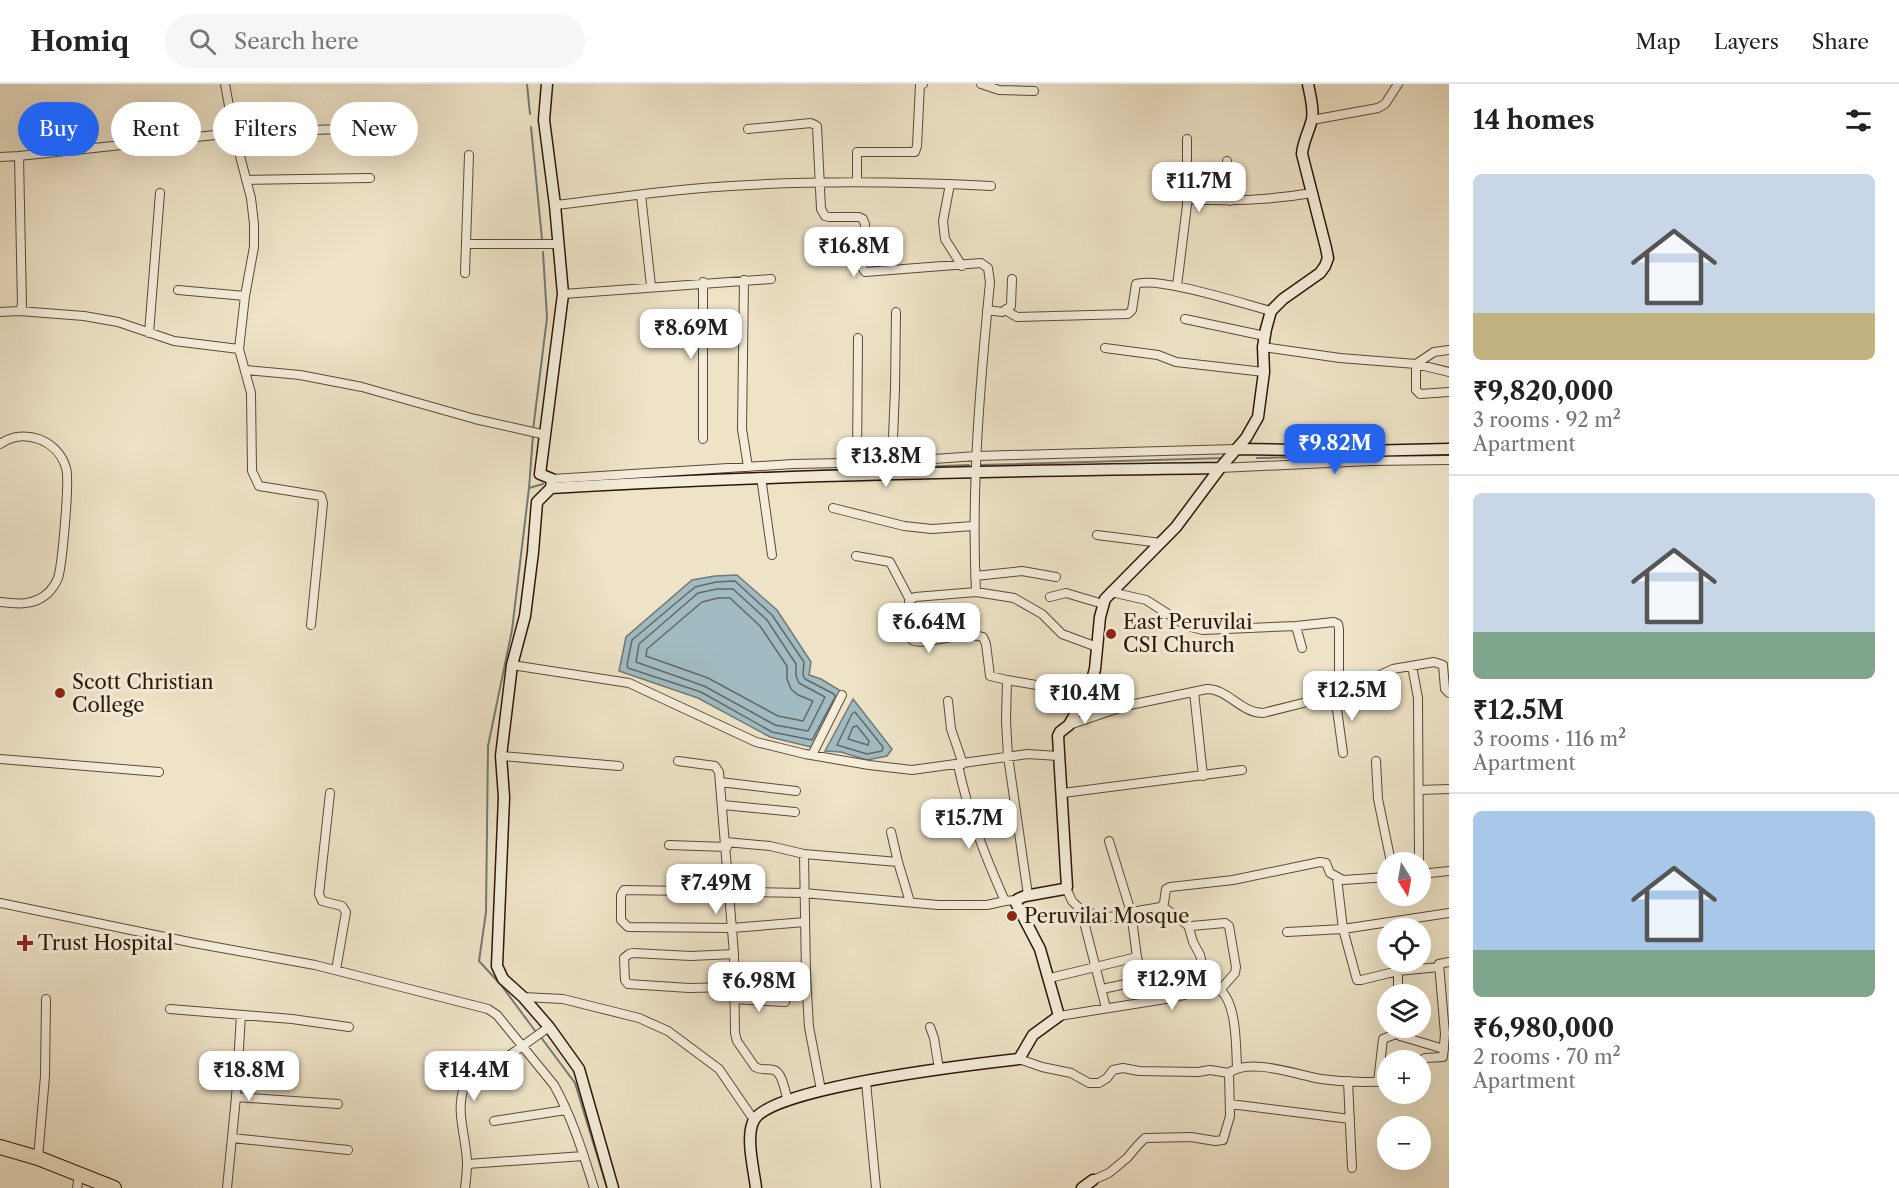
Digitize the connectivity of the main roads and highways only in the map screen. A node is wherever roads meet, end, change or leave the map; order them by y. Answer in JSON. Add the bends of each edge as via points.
{"nodes":[{"id":1,"x":0,"y":1147,"type":"edge"},
{"id":2,"x":78,"y":1181,"type":"edge"},
{"id":3,"x":114,"y":1188,"type":"edge"}],
"edges":[{"from":1,"to":2,"type":"highway","via":[[38,1158]]},
{"from":2,"to":3,"type":"highway"}]}
